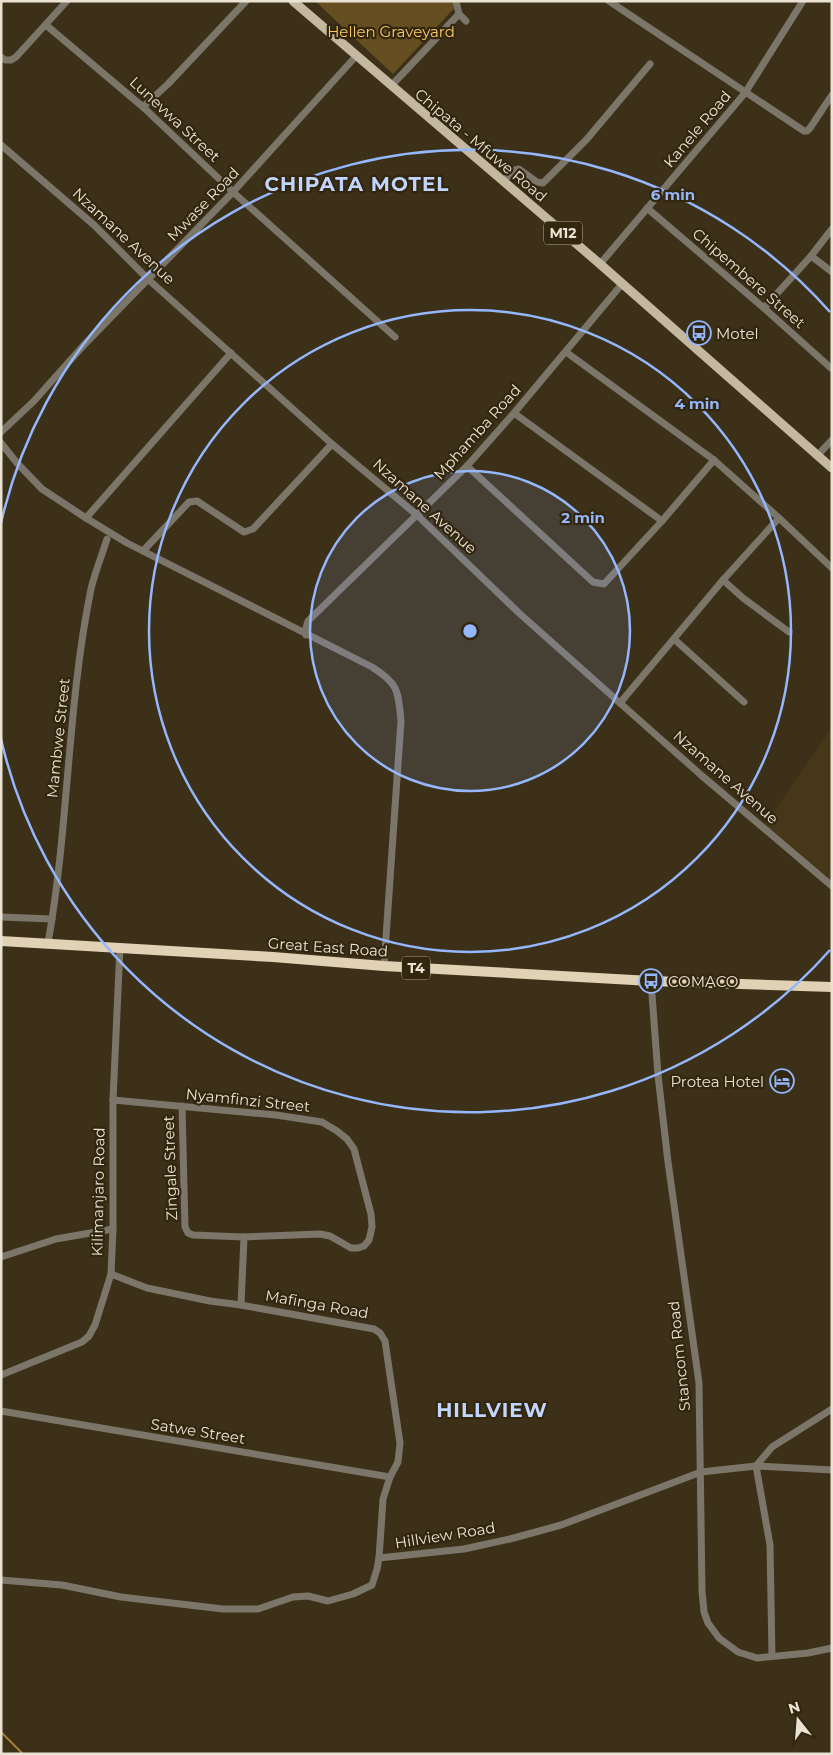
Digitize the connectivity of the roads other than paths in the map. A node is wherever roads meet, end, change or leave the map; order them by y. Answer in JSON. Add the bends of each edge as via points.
{"nodes":[{"id":1,"x":67,"y":1,"type":"edge"},
{"id":2,"x":246,"y":1,"type":"edge"},
{"id":3,"x":293,"y":1,"type":"edge"},
{"id":4,"x":456,"y":1,"type":"edge"},
{"id":5,"x":609,"y":1,"type":"edge"},
{"id":6,"x":802,"y":1,"type":"edge"},
{"id":7,"x":459,"y":14,"type":"junction"},
{"id":8,"x":466,"y":21,"type":"dead end"},
{"id":9,"x":46,"y":25,"type":"junction"},
{"id":10,"x":357,"y":55,"type":"junction"},
{"id":11,"x":1,"y":57,"type":"edge"},
{"id":12,"x":650,"y":64,"type":"dead end"},
{"id":13,"x":391,"y":86,"type":"junction"},
{"id":14,"x":745,"y":92,"type":"junction"},
{"id":15,"x":831,"y":99,"type":"edge"},
{"id":16,"x":143,"y":107,"type":"junction"},
{"id":17,"x":1,"y":145,"type":"edge"},
{"id":18,"x":502,"y":181,"type":"junction"},
{"id":19,"x":233,"y":192,"type":"junction"},
{"id":20,"x":647,"y":208,"type":"junction"},
{"id":21,"x":832,"y":229,"type":"edge"},
{"id":22,"x":811,"y":256,"type":"junction"},
{"id":23,"x":600,"y":264,"type":"junction"},
{"id":24,"x":832,"y":272,"type":"edge"},
{"id":25,"x":149,"y":280,"type":"junction"},
{"id":26,"x":622,"y":284,"type":"junction"},
{"id":27,"x":764,"y":308,"type":"junction"},
{"id":28,"x":395,"y":337,"type":"dead end"},
{"id":29,"x":566,"y":352,"type":"junction"},
{"id":30,"x":231,"y":353,"type":"junction"},
{"id":31,"x":832,"y":369,"type":"edge"},
{"id":32,"x":514,"y":413,"type":"junction"},
{"id":33,"x":1,"y":432,"type":"edge"},
{"id":34,"x":832,"y":440,"type":"edge"},
{"id":35,"x":1,"y":443,"type":"edge"},
{"id":36,"x":332,"y":444,"type":"junction"},
{"id":37,"x":818,"y":456,"type":"junction"},
{"id":38,"x":714,"y":460,"type":"junction"},
{"id":39,"x":467,"y":466,"type":"junction"},
{"id":40,"x":832,"y":468,"type":"edge"},
{"id":41,"x":417,"y":515,"type":"junction"},
{"id":42,"x":86,"y":518,"type":"junction"},
{"id":43,"x":779,"y":518,"type":"junction"},
{"id":44,"x":662,"y":521,"type":"junction"},
{"id":45,"x":107,"y":539,"type":"dead end"},
{"id":46,"x":142,"y":551,"type":"junction"},
{"id":47,"x":832,"y":568,"type":"edge"},
{"id":48,"x":723,"y":580,"type":"junction"},
{"id":49,"x":789,"y":632,"type":"dead end"},
{"id":50,"x":306,"y":635,"type":"junction"},
{"id":51,"x":674,"y":639,"type":"junction"},
{"id":52,"x":744,"y":702,"type":"dead end"},
{"id":53,"x":620,"y":703,"type":"junction"},
{"id":54,"x":832,"y":886,"type":"edge"},
{"id":55,"x":1,"y":918,"type":"edge"},
{"id":56,"x":52,"y":919,"type":"junction"},
{"id":57,"x":1,"y":940,"type":"edge"},
{"id":58,"x":48,"y":943,"type":"junction"},
{"id":59,"x":120,"y":947,"type":"junction"},
{"id":60,"x":384,"y":966,"type":"junction"},
{"id":61,"x":651,"y":980,"type":"junction"},
{"id":62,"x":832,"y":987,"type":"edge"},
{"id":63,"x":113,"y":1100,"type":"junction"},
{"id":64,"x":182,"y":1106,"type":"junction"},
{"id":65,"x":113,"y":1229,"type":"junction"},
{"id":66,"x":244,"y":1237,"type":"junction"},
{"id":67,"x":1,"y":1257,"type":"edge"},
{"id":68,"x":111,"y":1274,"type":"junction"},
{"id":69,"x":241,"y":1305,"type":"junction"},
{"id":70,"x":1,"y":1375,"type":"edge"},
{"id":71,"x":832,"y":1409,"type":"edge"},
{"id":72,"x":1,"y":1411,"type":"edge"},
{"id":73,"x":756,"y":1466,"type":"junction"},
{"id":74,"x":832,"y":1470,"type":"edge"},
{"id":75,"x":701,"y":1472,"type":"junction"},
{"id":76,"x":390,"y":1477,"type":"junction"},
{"id":77,"x":379,"y":1558,"type":"junction"},
{"id":78,"x":1,"y":1580,"type":"edge"},
{"id":79,"x":832,"y":1648,"type":"edge"},
{"id":80,"x":772,"y":1656,"type":"junction"}],
"edges":[{"from":1,"to":9,"type":"street"},
{"from":2,"to":16,"type":"street"},
{"from":3,"to":10,"type":"main road","name":"Chipata - Mfuwe Road","number":"M12"},
{"from":4,"to":7,"type":"street"},
{"from":5,"to":14,"type":"street"},
{"from":6,"to":14,"type":"street","name":"Kanele Road"},
{"from":7,"to":8,"type":"street"},
{"from":7,"to":13,"type":"street"},
{"from":9,"to":11,"type":"street","via":[[16,57],[11,60]]},
{"from":9,"to":16,"type":"street","name":"Lunevwa Street"},
{"from":10,"to":13,"type":"main road","name":"Chipata - Mfuwe Road","number":"M12"},
{"from":10,"to":19,"type":"street","name":"Mwase Road"},
{"from":12,"to":18,"type":"street","via":[[587,139],[543,183],[521,169]]},
{"from":13,"to":18,"type":"main road","name":"Chipata - Mfuwe Road","number":"M12"},
{"from":14,"to":15,"type":"street","via":[[804,131]]},
{"from":14,"to":20,"type":"street","name":"Kanele Road"},
{"from":16,"to":19,"type":"street","name":"Lunevwa Street"},
{"from":17,"to":25,"type":"street","name":"Nzamane Avenue","via":[[94,226]]},
{"from":18,"to":23,"type":"main road","name":"Chipata - Mfuwe Road","number":"M12"},
{"from":19,"to":25,"type":"street","name":"Mwase Road"},
{"from":19,"to":28,"type":"street","name":"Lunevwa Street"},
{"from":20,"to":23,"type":"street","name":"Kanele Road"},
{"from":20,"to":27,"type":"street","name":"Chipembere Street"},
{"from":21,"to":22,"type":"street"},
{"from":22,"to":24,"type":"street"},
{"from":22,"to":27,"type":"street"},
{"from":23,"to":26,"type":"main road","name":"Chipata - Mfuwe Road","number":"M12"},
{"from":25,"to":30,"type":"street","name":"Nzamane Avenue"},
{"from":25,"to":33,"type":"street","name":"Mwase Road"},
{"from":26,"to":29,"type":"street","name":"Mphamba Road"},
{"from":26,"to":37,"type":"main road","name":"Chipata - Mfuwe Road","number":"M12"},
{"from":27,"to":31,"type":"street","name":"Chipembere Street"},
{"from":29,"to":32,"type":"street","name":"Mphamba Road"},
{"from":29,"to":38,"type":"street"},
{"from":30,"to":36,"type":"street","name":"Nzamane Avenue"},
{"from":30,"to":42,"type":"street"},
{"from":32,"to":39,"type":"street","name":"Mphamba Road"},
{"from":32,"to":44,"type":"street"},
{"from":34,"to":37,"type":"street"},
{"from":35,"to":42,"type":"street","via":[[42,489]]},
{"from":36,"to":41,"type":"street","name":"Nzamane Avenue"},
{"from":36,"to":46,"type":"street","via":[[249,532],[192,500]]},
{"from":37,"to":40,"type":"main road","name":"Chipata - Mfuwe Road","number":"M12"},
{"from":38,"to":43,"type":"street"},
{"from":38,"to":44,"type":"street"},
{"from":39,"to":41,"type":"street","name":"Mphamba Road"},
{"from":39,"to":44,"type":"street","via":[[598,584],[610,579]]},
{"from":41,"to":50,"type":"street","name":"Mphamba Road","via":[[308,621]]},
{"from":41,"to":53,"type":"street","name":"Nzamane Avenue"},
{"from":42,"to":46,"type":"street"},
{"from":43,"to":47,"type":"street"},
{"from":43,"to":48,"type":"street"},
{"from":45,"to":56,"type":"street","name":"Mambwe Street","via":[[91,588],[78,671]]},
{"from":46,"to":50,"type":"street"},
{"from":48,"to":49,"type":"street"},
{"from":48,"to":51,"type":"street"},
{"from":50,"to":60,"type":"street","via":[[387,677],[395,686],[399,700],[401,721]]},
{"from":51,"to":52,"type":"street"},
{"from":51,"to":53,"type":"street"},
{"from":53,"to":54,"type":"street","name":"Nzamane Avenue"},
{"from":55,"to":56,"type":"street"},
{"from":56,"to":58,"type":"street","name":"Mambwe Street"},
{"from":57,"to":58,"type":"highway","name":"Great East Road","number":"T4"},
{"from":58,"to":59,"type":"highway","name":"Great East Road","number":"T4"},
{"from":59,"to":60,"type":"highway","name":"Great East Road","number":"T4"},
{"from":59,"to":63,"type":"street","name":"Kilimanjaro Road"},
{"from":60,"to":61,"type":"highway","name":"Great East Road","number":"T4"},
{"from":61,"to":62,"type":"highway","name":"Great East Road","number":"T4"},
{"from":61,"to":75,"type":"street","name":"Stancom Road","via":[[668,1162],[699,1383]]},
{"from":63,"to":64,"type":"street","name":"Nyamfinzi Street"},
{"from":63,"to":65,"type":"street","name":"Kilimanjaro Road"},
{"from":64,"to":66,"type":"street","name":"Zingale Street","via":[[185,1227],[193,1235]]},
{"from":64,"to":66,"type":"street","name":"Nyamfinzi Street","via":[[322,1122],[347,1139],[354,1150],[371,1214],[372,1227],[364,1246],[351,1248],[320,1234]]},
{"from":65,"to":67,"type":"street","via":[[56,1239]]},
{"from":65,"to":68,"type":"street","name":"Kilimanjaro Road"},
{"from":66,"to":69,"type":"street"},
{"from":68,"to":69,"type":"street","name":"Mafinga Road","via":[[147,1288]]},
{"from":68,"to":70,"type":"street","name":"Kilimanjaro Road","via":[[96,1325],[89,1336],[82,1342]]},
{"from":69,"to":76,"type":"street","name":"Mafinga Road","via":[[351,1324],[380,1333],[385,1341],[400,1444],[398,1462]]},
{"from":71,"to":73,"type":"street","via":[[772,1447]]},
{"from":72,"to":76,"type":"street","name":"Satwe Street"},
{"from":73,"to":74,"type":"street","name":"Hillview Road"},
{"from":73,"to":75,"type":"street","name":"Hillview Road"},
{"from":73,"to":80,"type":"street","via":[[770,1545]]},
{"from":75,"to":77,"type":"street","name":"Hillview Road","via":[[561,1525],[519,1537],[464,1549]]},
{"from":75,"to":80,"type":"street","name":"Stancom Road","via":[[702,1590],[708,1623],[719,1638],[738,1652],[757,1658]]},
{"from":76,"to":77,"type":"street","name":"Mafinga Road","via":[[382,1499]]},
{"from":77,"to":78,"type":"street","name":"Hillview Road","via":[[372,1585],[353,1594],[328,1601],[308,1596],[293,1597],[258,1609],[203,1607]]},
{"from":79,"to":80,"type":"street","name":"Stancom Road"}]}
